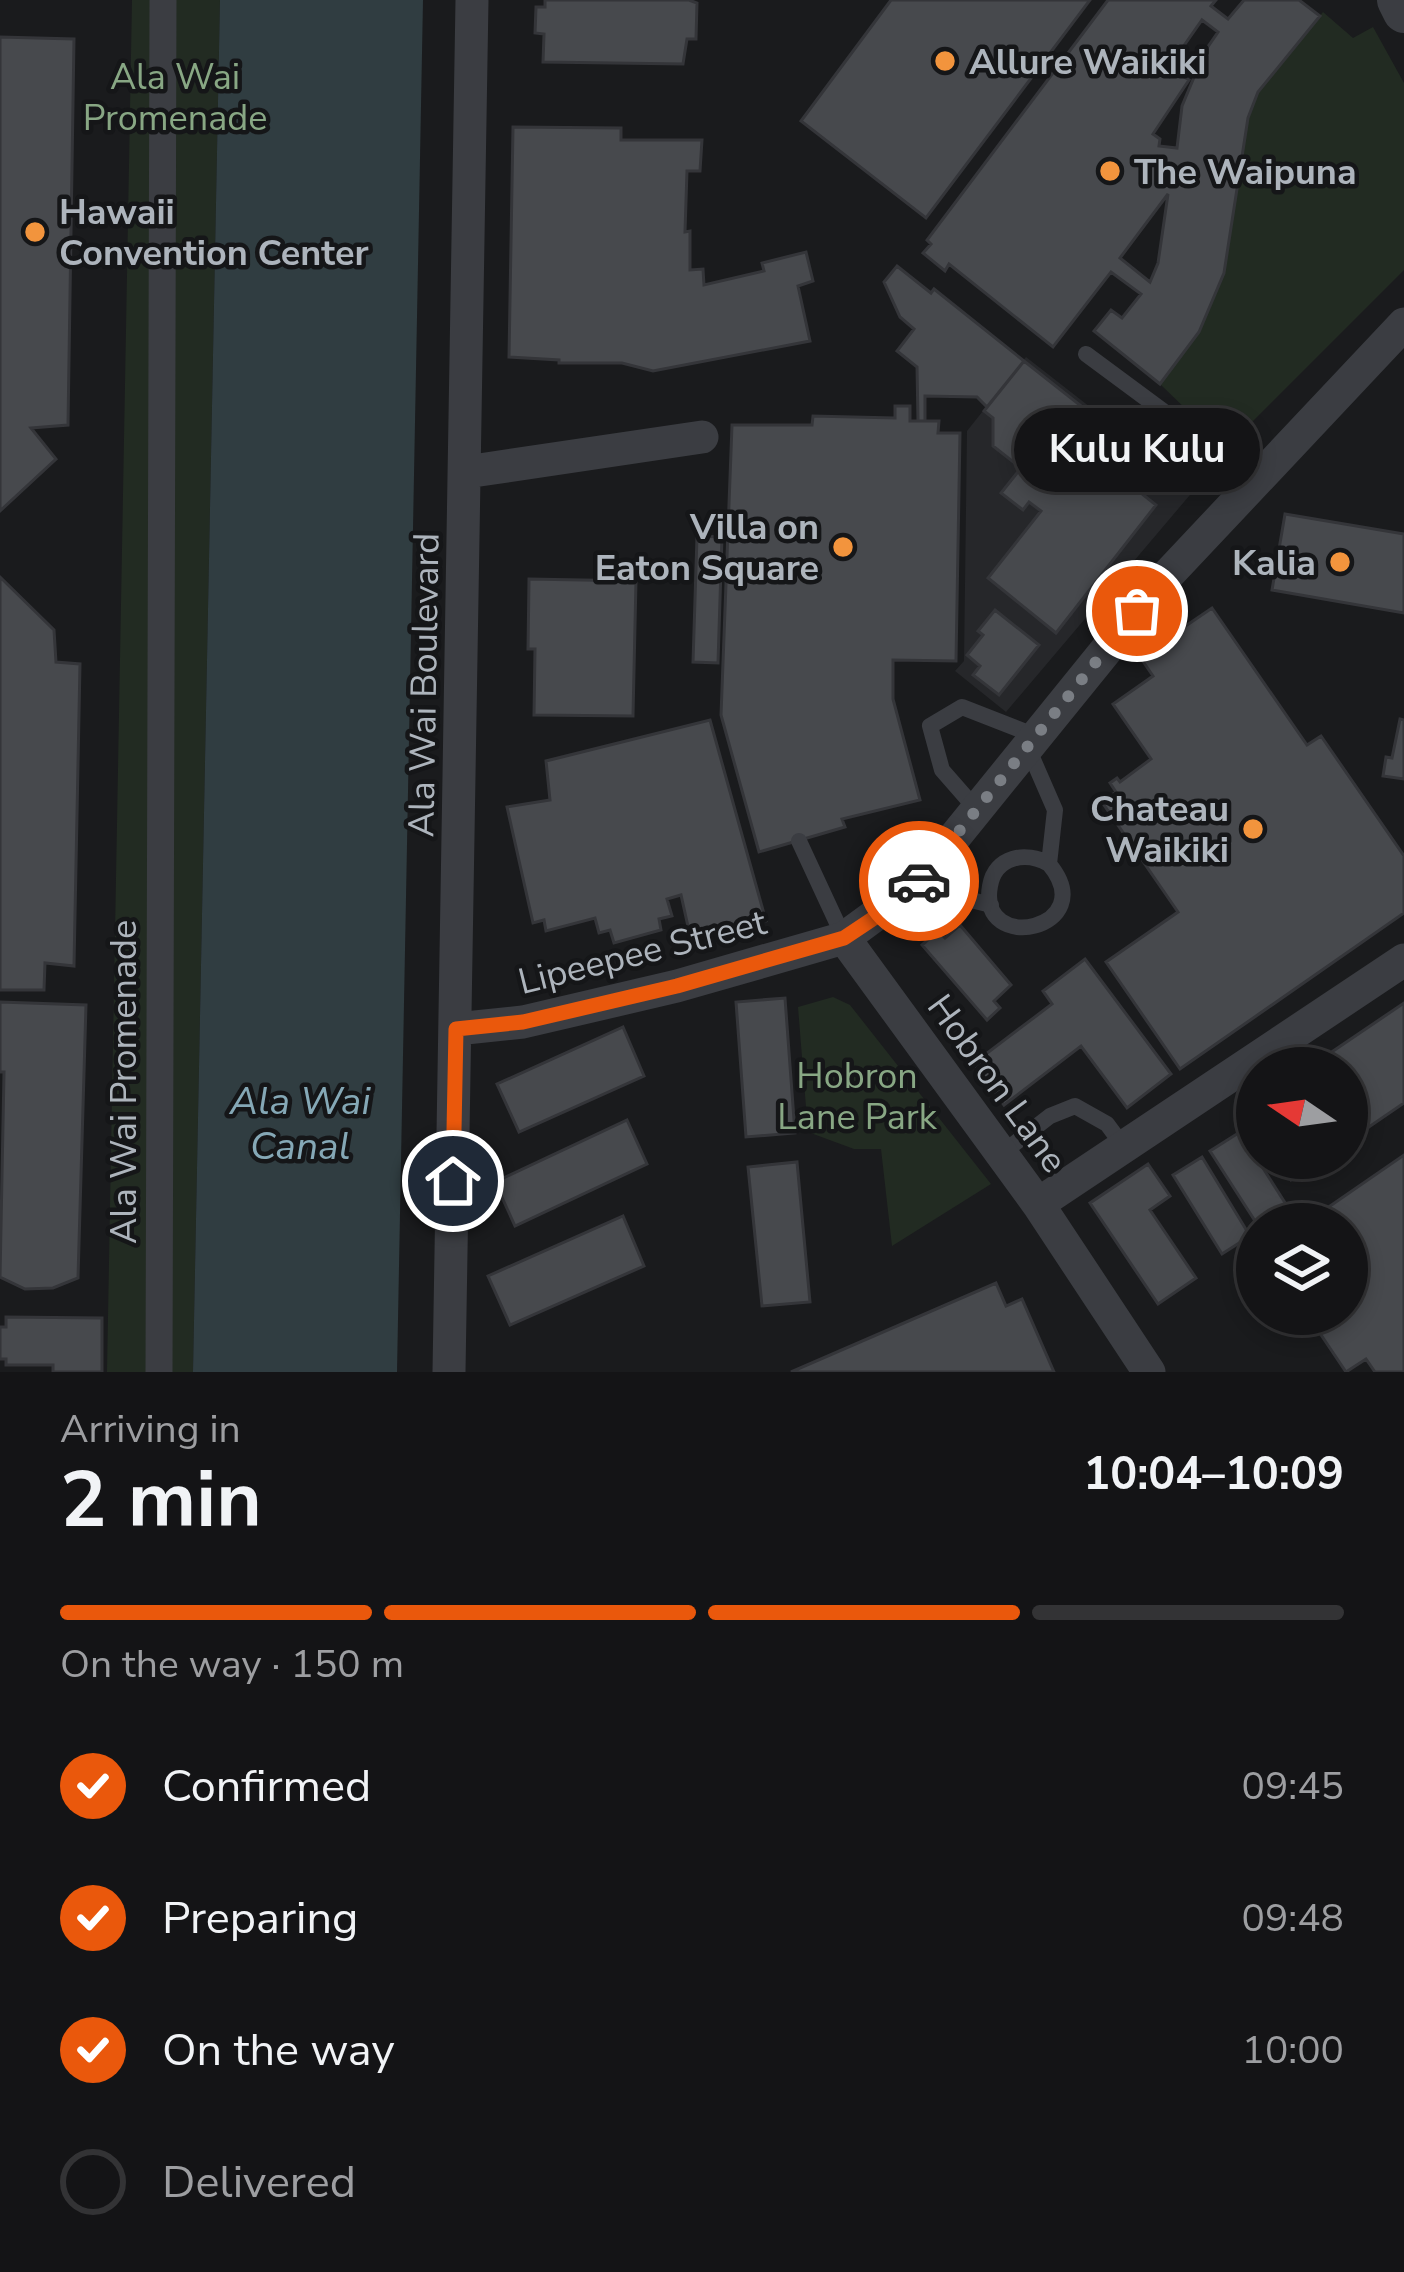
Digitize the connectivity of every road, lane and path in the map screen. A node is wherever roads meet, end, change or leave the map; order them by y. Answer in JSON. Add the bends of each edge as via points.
{"nodes":[{"id":1,"x":163,"y":0,"type":"edge"},
{"id":2,"x":472,"y":0,"type":"edge"},
{"id":3,"x":1398,"y":0,"type":"edge"},
{"id":4,"x":1404,"y":12,"type":"edge"},
{"id":5,"x":1404,"y":324,"type":"edge"},
{"id":6,"x":1086,"y":354,"type":"dead end"},
{"id":7,"x":702,"y":437,"type":"dead end"},
{"id":8,"x":466,"y":472,"type":"junction"},
{"id":9,"x":1249,"y":486,"type":"junction"},
{"id":10,"x":1032,"y":742,"type":"junction"},
{"id":11,"x":977,"y":810,"type":"junction"},
{"id":12,"x":799,"y":841,"type":"dead end"},
{"id":13,"x":1049,"y":864,"type":"junction"},
{"id":14,"x":915,"y":886,"type":"junction"},
{"id":15,"x":991,"y":904,"type":"junction"},
{"id":16,"x":844,"y":938,"type":"junction"},
{"id":17,"x":1404,"y":960,"type":"edge"},
{"id":18,"x":456,"y":1029,"type":"junction"},
{"id":19,"x":1124,"y":1147,"type":"junction"},
{"id":20,"x":1001,"y":1154,"type":"junction"},
{"id":21,"x":1038,"y":1204,"type":"junction"},
{"id":22,"x":159,"y":1372,"type":"edge"},
{"id":23,"x":449,"y":1372,"type":"edge"},
{"id":24,"x":1149,"y":1372,"type":"edge"}],
"edges":[{"from":1,"to":22,"type":"street","name":"Ala Wai Promenade"},
{"from":2,"to":8,"type":"street","name":"Ala Wai Boulevard"},
{"from":3,"to":4,"type":"street"},
{"from":5,"to":9,"type":"street"},
{"from":6,"to":9,"type":"lane"},
{"from":7,"to":8,"type":"street"},
{"from":8,"to":18,"type":"street","name":"Ala Wai Boulevard"},
{"from":9,"to":10,"type":"street"},
{"from":10,"to":11,"type":"street"},
{"from":10,"to":11,"type":"lane","via":[[962,707],[930,726],[942,770]]},
{"from":10,"to":13,"type":"lane","via":[[1055,810]]},
{"from":11,"to":14,"type":"street"},
{"from":12,"to":16,"type":"lane"},
{"from":13,"to":15,"type":"lane","via":[[1027,856],[1004,862],[991,881]]},
{"from":13,"to":15,"type":"lane","via":[[1062,897],[1041,926],[1017,928]]},
{"from":14,"to":15,"type":"lane"},
{"from":14,"to":16,"type":"street"},
{"from":16,"to":18,"type":"street","name":"Lipeepee Street","via":[[677,986]]},
{"from":16,"to":20,"type":"street","name":"Hobron Lane"},
{"from":17,"to":19,"type":"street"},
{"from":18,"to":23,"type":"street","name":"Ala Wai Boulevard"},
{"from":19,"to":20,"type":"lane","via":[[1108,1124],[1075,1106]]},
{"from":19,"to":21,"type":"street"},
{"from":20,"to":21,"type":"street","name":"Hobron Lane"},
{"from":21,"to":24,"type":"street","name":"Hobron Lane"}]}
